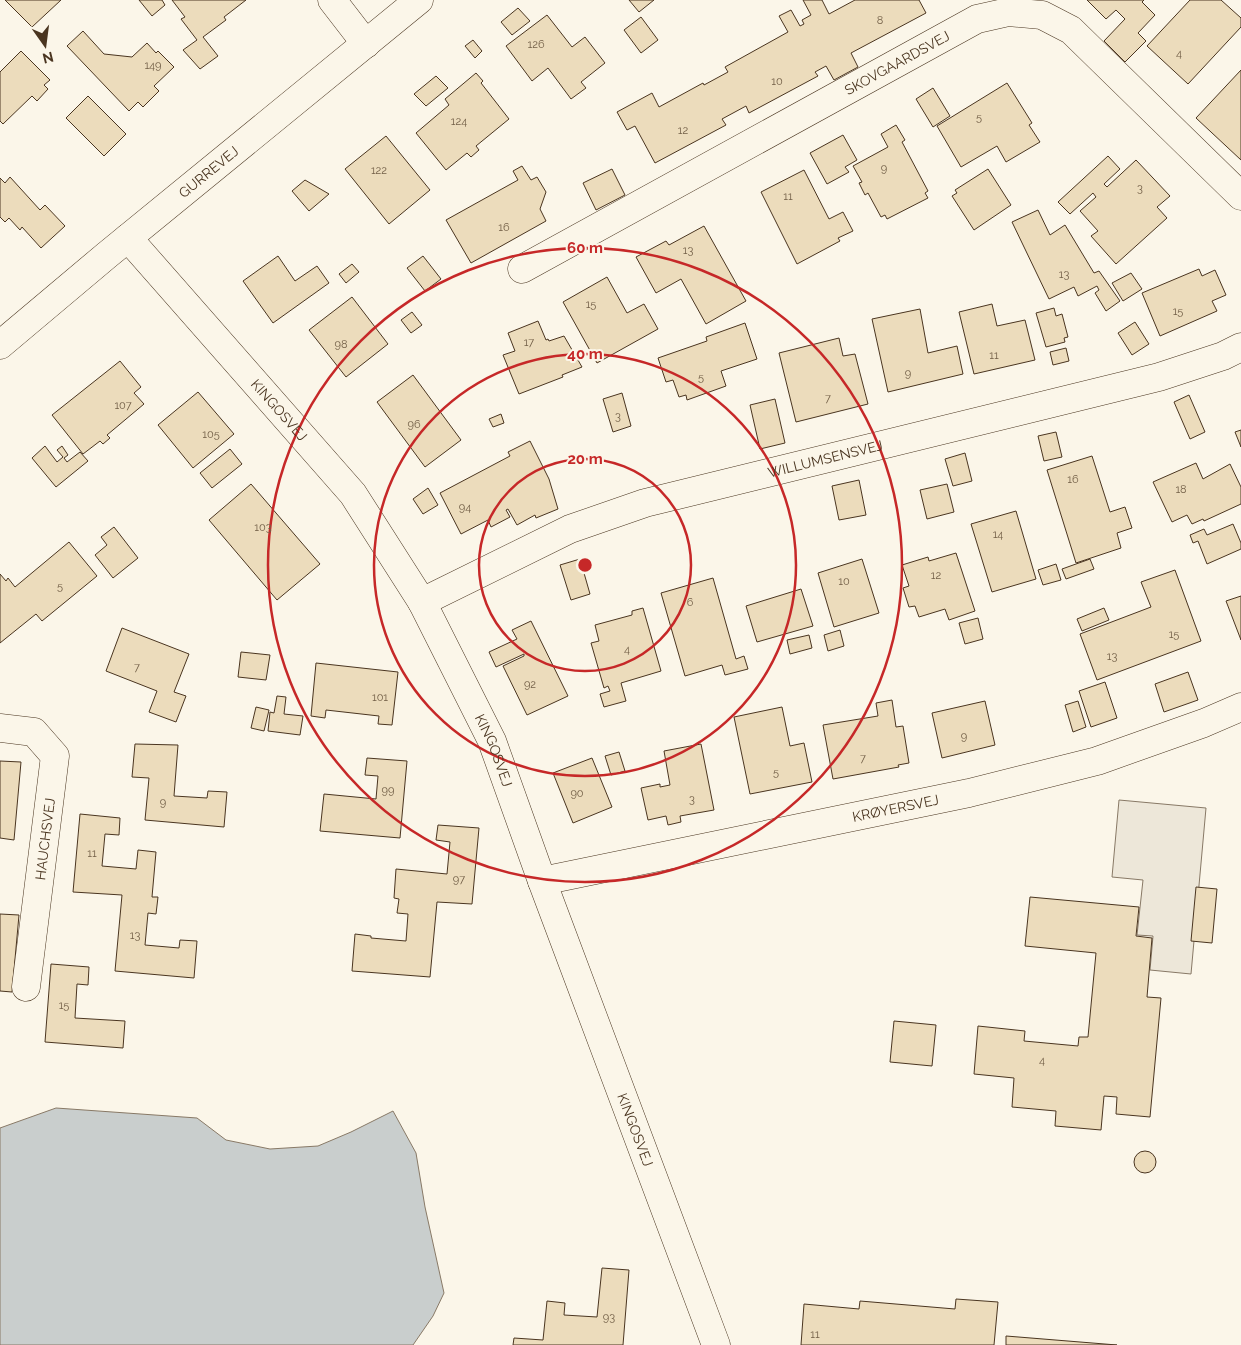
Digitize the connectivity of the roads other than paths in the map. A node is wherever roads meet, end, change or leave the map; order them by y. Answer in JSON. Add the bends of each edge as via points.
{"nodes":[{"id":1,"x":332,"y":0,"type":"edge"},
{"id":2,"x":419,"y":0,"type":"edge"},
{"id":3,"x":366,"y":44,"type":"junction"},
{"id":4,"x":1241,"y":196,"type":"edge"},
{"id":5,"x":128,"y":238,"type":"junction"},
{"id":6,"x":522,"y":269,"type":"dead end"},
{"id":7,"x":0,"y":345,"type":"edge"},
{"id":8,"x":1241,"y":347,"type":"edge"},
{"id":9,"x":422,"y":602,"type":"junction"},
{"id":10,"x":1241,"y":707,"type":"edge"},
{"id":11,"x":0,"y":728,"type":"edge"},
{"id":12,"x":542,"y":880,"type":"junction"},
{"id":13,"x":26,"y":987,"type":"dead end"},
{"id":14,"x":716,"y":1345,"type":"edge"}],
"edges":[{"from":1,"to":3,"type":"street"},
{"from":2,"to":3,"type":"street","name":"GURREVEJ"},
{"from":3,"to":5,"type":"street","name":"GURREVEJ"},
{"from":4,"to":6,"type":"street","name":"SKOVGAARDSVEJ","via":[[1072,30],[1042,15],[1008,12],[977,19]]},
{"from":5,"to":7,"type":"street","name":"GURREVEJ"},
{"from":5,"to":9,"type":"street","name":"KINGOSVEJ","via":[[353,494]]},
{"from":8,"to":9,"type":"street","name":"WILLUMSENSVEJ","via":[[1159,377],[645,503],[570,530]]},
{"from":9,"to":12,"type":"street","name":"KINGOSVEJ","via":[[492,741]]},
{"from":10,"to":12,"type":"street","name":"KRØYERSVEJ","via":[[1097,761],[969,794]]},
{"from":11,"to":13,"type":"street","name":"HAUCHSVEJ","via":[[34,732],[55,756]]},
{"from":12,"to":14,"type":"street","name":"KINGOSVEJ"}]}
